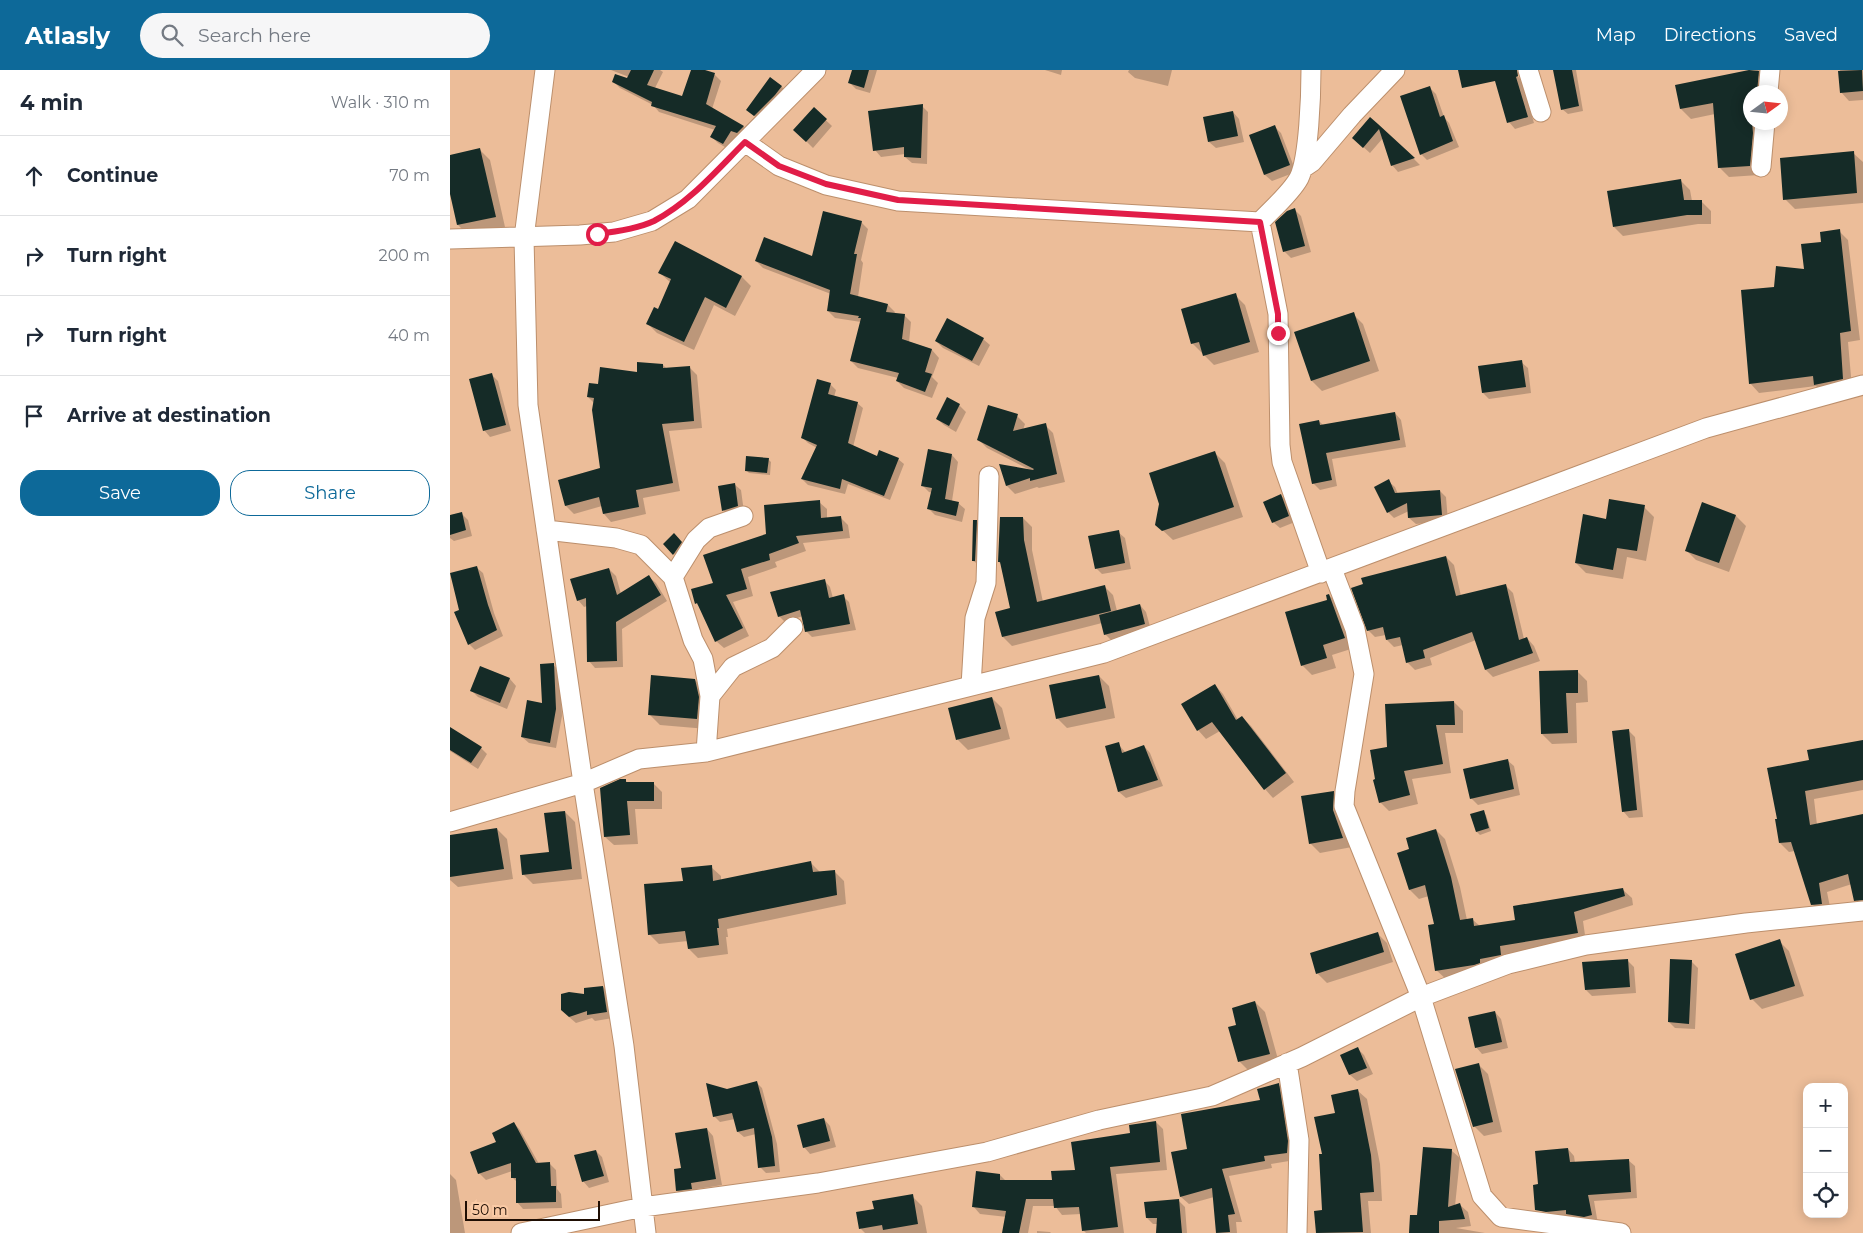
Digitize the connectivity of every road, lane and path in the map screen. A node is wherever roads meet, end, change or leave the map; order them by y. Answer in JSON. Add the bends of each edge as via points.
{"nodes":[{"id":1,"x":545,"y":70,"type":"edge"},
{"id":2,"x":816,"y":70,"type":"edge"},
{"id":3,"x":1310,"y":70,"type":"edge"},
{"id":4,"x":1395,"y":70,"type":"edge"},
{"id":5,"x":1528,"y":70,"type":"edge"},
{"id":6,"x":1770,"y":70,"type":"edge"},
{"id":7,"x":1769,"y":85,"type":"edge"},
{"id":8,"x":1541,"y":112,"type":"dead end"},
{"id":9,"x":1764,"y":130,"type":"edge"},
{"id":10,"x":745,"y":142,"type":"junction"},
{"id":11,"x":1761,"y":167,"type":"dead end"},
{"id":12,"x":1303,"y":168,"type":"junction"},
{"id":13,"x":1260,"y":222,"type":"junction"},
{"id":14,"x":524,"y":238,"type":"junction"},
{"id":15,"x":450,"y":239,"type":"edge"},
{"id":16,"x":1863,"y":385,"type":"edge"},
{"id":17,"x":989,"y":476,"type":"dead end"},
{"id":18,"x":743,"y":516,"type":"dead end"},
{"id":19,"x":546,"y":530,"type":"junction"},
{"id":20,"x":1327,"y":571,"type":"junction"},
{"id":21,"x":673,"y":577,"type":"junction"},
{"id":22,"x":794,"y":627,"type":"dead end"},
{"id":23,"x":703,"y":660,"type":"junction"},
{"id":24,"x":733,"y":667,"type":"junction"},
{"id":25,"x":971,"y":686,"type":"junction"},
{"id":26,"x":710,"y":696,"type":"junction"},
{"id":27,"x":706,"y":752,"type":"junction"},
{"id":28,"x":583,"y":782,"type":"junction"},
{"id":29,"x":450,"y":822,"type":"edge"},
{"id":30,"x":1863,"y":911,"type":"edge"},
{"id":31,"x":1421,"y":997,"type":"junction"},
{"id":32,"x":1287,"y":1063,"type":"junction"},
{"id":33,"x":643,"y":1207,"type":"junction"},
{"id":34,"x":521,"y":1233,"type":"edge"},
{"id":35,"x":646,"y":1233,"type":"edge"},
{"id":36,"x":1297,"y":1233,"type":"edge"},
{"id":37,"x":1621,"y":1233,"type":"edge"}],
"edges":[{"from":1,"to":14,"type":"street"},
{"from":2,"to":10,"type":"street"},
{"from":3,"to":12,"type":"street","via":[[1311,92]]},
{"from":4,"to":12,"type":"street"},
{"from":5,"to":8,"type":"street"},
{"from":6,"to":7,"type":"street"},
{"from":9,"to":11,"type":"street"},
{"from":10,"to":13,"type":"street","via":[[779,166],[826,184],[898,200]]},
{"from":10,"to":14,"type":"street","via":[[688,199],[652,221],[614,232]]},
{"from":12,"to":13,"type":"street","via":[[1297,180]]},
{"from":13,"to":20,"type":"street","via":[[1278,314],[1282,462]]},
{"from":14,"to":15,"type":"street"},
{"from":14,"to":19,"type":"street","via":[[528,405]]},
{"from":16,"to":20,"type":"street","via":[[1706,428]]},
{"from":17,"to":25,"type":"street","via":[[986,583],[974,618]]},
{"from":18,"to":21,"type":"street","via":[[709,528],[696,540]]},
{"from":19,"to":21,"type":"street","via":[[616,538],[641,545]]},
{"from":19,"to":28,"type":"street"},
{"from":20,"to":25,"type":"street","via":[[1104,653]]},
{"from":20,"to":31,"type":"street","via":[[1355,629],[1364,674],[1344,806]]},
{"from":21,"to":23,"type":"street","via":[[693,640]]},
{"from":22,"to":24,"type":"street","via":[[772,648]]},
{"from":23,"to":24,"type":"street"},
{"from":23,"to":26,"type":"street"},
{"from":24,"to":26,"type":"street"},
{"from":25,"to":27,"type":"street"},
{"from":26,"to":27,"type":"street"},
{"from":27,"to":28,"type":"street","via":[[638,759]]},
{"from":28,"to":29,"type":"street"},
{"from":28,"to":33,"type":"street","via":[[624,1046]]},
{"from":30,"to":31,"type":"street","via":[[1586,945],[1508,964]]},
{"from":31,"to":32,"type":"street"},
{"from":31,"to":37,"type":"street","via":[[1482,1196],[1502,1217]]},
{"from":32,"to":33,"type":"street","via":[[1212,1096],[1099,1120],[987,1152],[818,1183]]},
{"from":32,"to":36,"type":"street","via":[[1299,1140]]},
{"from":33,"to":34,"type":"street"},
{"from":33,"to":35,"type":"street"}]}
